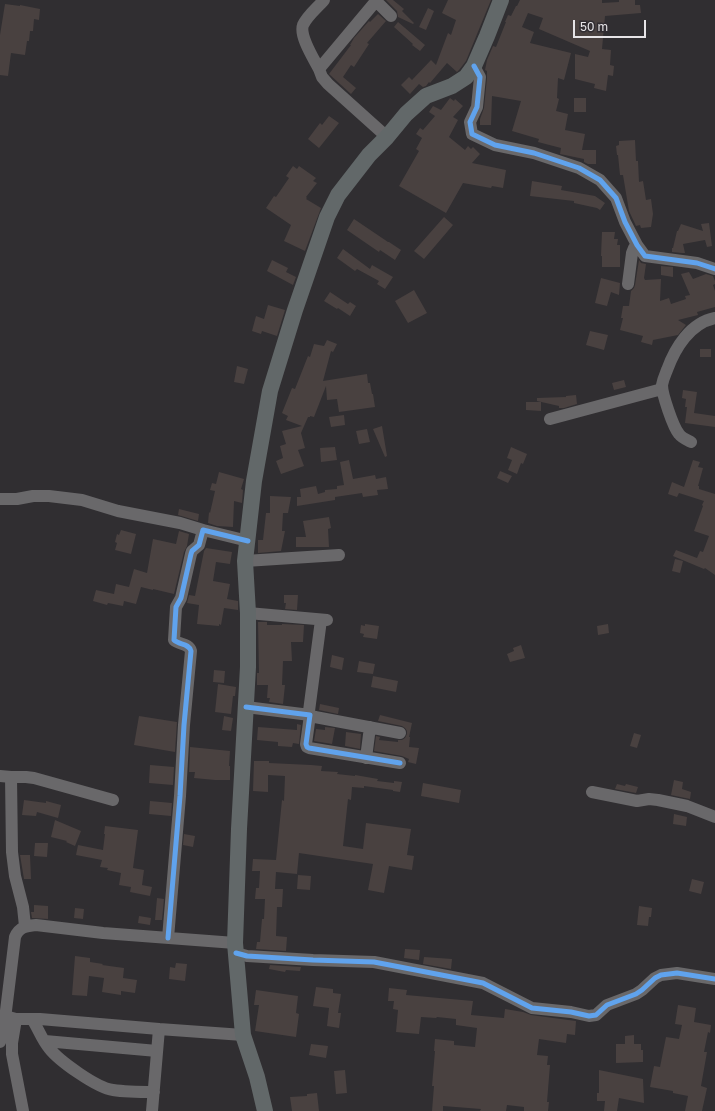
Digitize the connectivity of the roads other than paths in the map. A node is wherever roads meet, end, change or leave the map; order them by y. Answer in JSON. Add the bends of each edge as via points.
{"nodes":[{"id":1,"x":324,"y":0,"type":"edge"},
{"id":2,"x":376,"y":0,"type":"edge"},
{"id":3,"x":501,"y":0,"type":"edge"},
{"id":4,"x":391,"y":16,"type":"dead end"},
{"id":5,"x":474,"y":66,"type":"junction"},
{"id":6,"x":319,"y":69,"type":"junction"},
{"id":7,"x":387,"y":137,"type":"junction"},
{"id":8,"x":637,"y":245,"type":"junction"},
{"id":9,"x":715,"y":269,"type":"edge"},
{"id":10,"x":628,"y":284,"type":"dead end"},
{"id":11,"x":715,"y":318,"type":"edge"},
{"id":12,"x":662,"y":389,"type":"junction"},
{"id":13,"x":550,"y":419,"type":"dead end"},
{"id":14,"x":691,"y":442,"type":"dead end"},
{"id":15,"x":0,"y":499,"type":"edge"},
{"id":16,"x":203,"y":530,"type":"junction"},
{"id":17,"x":248,"y":541,"type":"junction"},
{"id":18,"x":339,"y":555,"type":"dead end"},
{"id":19,"x":246,"y":561,"type":"junction"},
{"id":20,"x":248,"y":613,"type":"junction"},
{"id":21,"x":246,"y":707,"type":"junction"},
{"id":22,"x":310,"y":715,"type":"junction"},
{"id":23,"x":370,"y":727,"type":"junction"},
{"id":24,"x":400,"y":733,"type":"dead end"},
{"id":25,"x":366,"y":758,"type":"junction"},
{"id":26,"x":400,"y":763,"type":"dead end"},
{"id":27,"x":6,"y":777,"type":"edge"},
{"id":28,"x":592,"y":792,"type":"dead end"},
{"id":29,"x":113,"y":800,"type":"dead end"},
{"id":30,"x":715,"y":817,"type":"edge"},
{"id":31,"x":25,"y":926,"type":"junction"},
{"id":32,"x":168,"y":938,"type":"junction"},
{"id":33,"x":235,"y":948,"type":"junction"},
{"id":34,"x":715,"y":979,"type":"edge"},
{"id":35,"x":11,"y":1017,"type":"junction"},
{"id":36,"x":32,"y":1019,"type":"junction"},
{"id":37,"x":159,"y":1029,"type":"junction"},
{"id":38,"x":243,"y":1035,"type":"junction"},
{"id":39,"x":45,"y":1041,"type":"junction"},
{"id":40,"x":0,"y":1042,"type":"edge"},
{"id":41,"x":157,"y":1051,"type":"junction"},
{"id":42,"x":154,"y":1092,"type":"junction"},
{"id":43,"x":23,"y":1111,"type":"edge"},
{"id":44,"x":152,"y":1111,"type":"edge"},
{"id":45,"x":265,"y":1111,"type":"edge"}],
"edges":[{"from":1,"to":6,"type":"street","via":[[306,21],[302,30]]},
{"from":2,"to":4,"type":"street"},
{"from":2,"to":6,"type":"street"},
{"from":3,"to":5,"type":"main road"},
{"from":5,"to":7,"type":"main road","via":[[466,77],[452,86],[426,96],[406,114]]},
{"from":5,"to":8,"type":"street","via":[[480,77],[477,107],[470,122],[472,134],[495,145],[534,153],[579,168],[600,180],[616,198]]},
{"from":6,"to":7,"type":"street","via":[[328,84]]},
{"from":7,"to":17,"type":"main road","via":[[369,155],[338,196],[327,217],[295,310],[270,391],[254,481]]},
{"from":8,"to":9,"type":"street","via":[[645,256],[697,263]]},
{"from":8,"to":10,"type":"street","via":[[632,253]]},
{"from":11,"to":12,"type":"street","via":[[696,326],[682,341],[670,361],[663,378]]},
{"from":12,"to":13,"type":"street"},
{"from":12,"to":14,"type":"street","via":[[676,430]]},
{"from":15,"to":16,"type":"street","via":[[48,496],[82,500],[118,511]]},
{"from":16,"to":17,"type":"street"},
{"from":16,"to":32,"type":"street","via":[[199,545],[192,551],[181,598],[176,607],[174,640],[187,646],[191,651]]},
{"from":17,"to":19,"type":"main road"},
{"from":18,"to":19,"type":"street"},
{"from":19,"to":20,"type":"main road"},
{"from":20,"to":21,"type":"main road"},
{"from":20,"to":22,"type":"street","via":[[324,620]]},
{"from":21,"to":22,"type":"street"},
{"from":21,"to":33,"type":"main road","via":[[238,829]]},
{"from":22,"to":23,"type":"street"},
{"from":22,"to":25,"type":"street","via":[[307,747]]},
{"from":23,"to":24,"type":"street"},
{"from":23,"to":25,"type":"street"},
{"from":25,"to":26,"type":"street"},
{"from":27,"to":29,"type":"street","via":[[34,778]]},
{"from":27,"to":31,"type":"street","via":[[15,876]]},
{"from":28,"to":30,"type":"street","via":[[637,801],[655,799],[688,806]]},
{"from":31,"to":32,"type":"street"},
{"from":31,"to":35,"type":"street","via":[[17,931],[15,937]]},
{"from":32,"to":33,"type":"street"},
{"from":33,"to":34,"type":"street","via":[[247,956],[374,962],[483,983],[532,1008],[589,1016],[596,1015],[607,1005],[636,994],[661,975],[677,973]]},
{"from":33,"to":38,"type":"main road"},
{"from":35,"to":36,"type":"street"},
{"from":35,"to":40,"type":"street"},
{"from":35,"to":43,"type":"street","via":[[12,1054]]},
{"from":36,"to":37,"type":"street"},
{"from":36,"to":39,"type":"street"},
{"from":37,"to":38,"type":"street"},
{"from":37,"to":41,"type":"street"},
{"from":38,"to":45,"type":"main road"},
{"from":39,"to":41,"type":"street"},
{"from":39,"to":42,"type":"street","via":[[56,1057],[104,1087],[112,1090]]},
{"from":41,"to":42,"type":"street"},
{"from":42,"to":44,"type":"street"}]}
